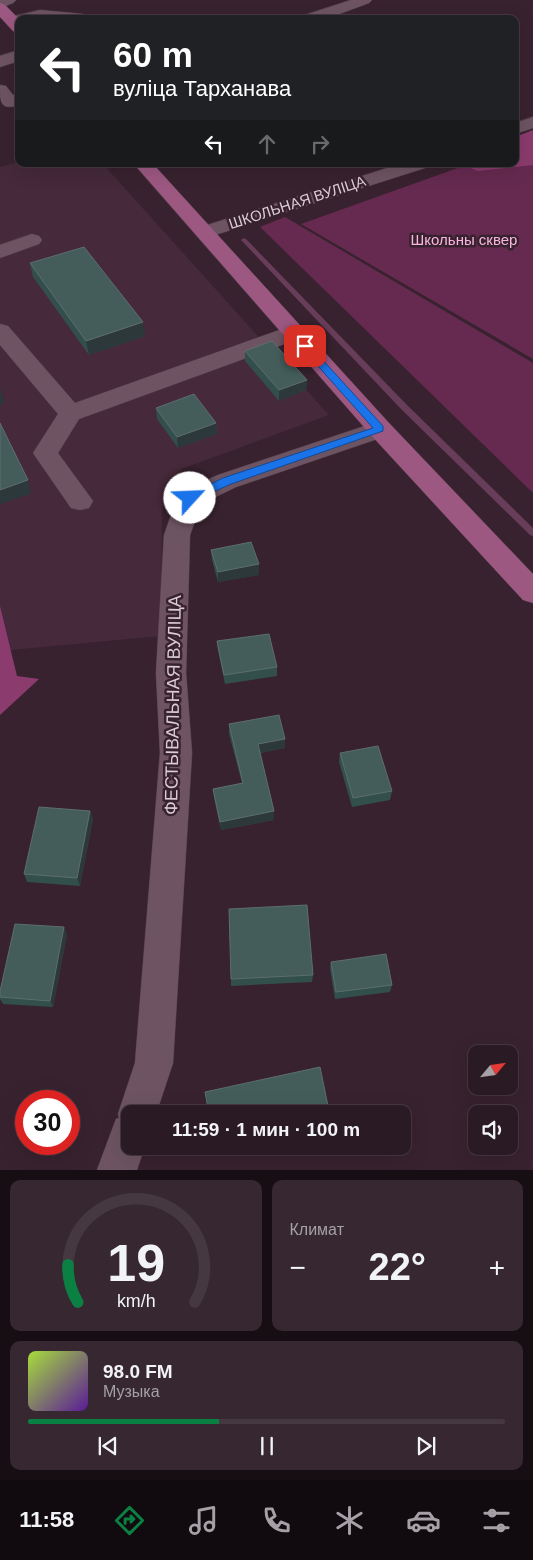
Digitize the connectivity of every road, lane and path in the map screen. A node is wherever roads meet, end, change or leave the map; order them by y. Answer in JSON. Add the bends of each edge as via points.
{"nodes":[{"id":1,"x":8,"y":0,"type":"edge"},
{"id":2,"x":364,"y":0,"type":"edge"},
{"id":3,"x":0,"y":3,"type":"edge"},
{"id":4,"x":0,"y":8,"type":"edge"},
{"id":5,"x":322,"y":15,"type":"edge"},
{"id":6,"x":14,"y":22,"type":"edge"},
{"id":7,"x":15,"y":57,"type":"edge"},
{"id":8,"x":0,"y":62,"type":"edge"},
{"id":9,"x":0,"y":90,"type":"edge"},
{"id":10,"x":15,"y":101,"type":"edge"},
{"id":11,"x":533,"y":122,"type":"edge"},
{"id":12,"x":519,"y":127,"type":"edge"},
{"id":13,"x":146,"y":167,"type":"edge"},
{"id":14,"x":409,"y":167,"type":"edge"},
{"id":15,"x":205,"y":232,"type":"junction"},
{"id":16,"x":32,"y":240,"type":"dead end"},
{"id":17,"x":0,"y":252,"type":"edge"},
{"id":18,"x":0,"y":331,"type":"edge"},
{"id":19,"x":292,"y":333,"type":"junction"},
{"id":20,"x":71,"y":413,"type":"junction"},
{"id":21,"x":380,"y":429,"type":"junction"},
{"id":22,"x":80,"y":502,"type":"dead end"},
{"id":23,"x":533,"y":592,"type":"edge"},
{"id":24,"x":140,"y":1105,"type":"edge"},
{"id":25,"x":122,"y":1155,"type":"edge"},
{"id":26,"x":117,"y":1170,"type":"edge"}],
"edges":[{"from":1,"to":3,"type":"street"},
{"from":2,"to":5,"type":"street"},
{"from":4,"to":6,"type":"main road"},
{"from":7,"to":8,"type":"street"},
{"from":9,"to":10,"type":"street","via":[[10,102]]},
{"from":11,"to":12,"type":"street"},
{"from":13,"to":15,"type":"main road"},
{"from":14,"to":15,"type":"street","name":"ШКОЛЬНАЯ ВУЛІЦА"},
{"from":15,"to":19,"type":"main road"},
{"from":16,"to":17,"type":"street"},
{"from":18,"to":20,"type":"street"},
{"from":19,"to":20,"type":"street"},
{"from":19,"to":21,"type":"main road"},
{"from":20,"to":22,"type":"street","via":[[45,453]]},
{"from":21,"to":23,"type":"main road"},
{"from":21,"to":24,"type":"street","name":"ФЕСТЫВАЛЬНАЯ ВУЛІЦА","via":[[227,481],[190,498],[186,508],[177,535],[171,673],[176,753],[154,1064]]},
{"from":25,"to":26,"type":"street"}]}
